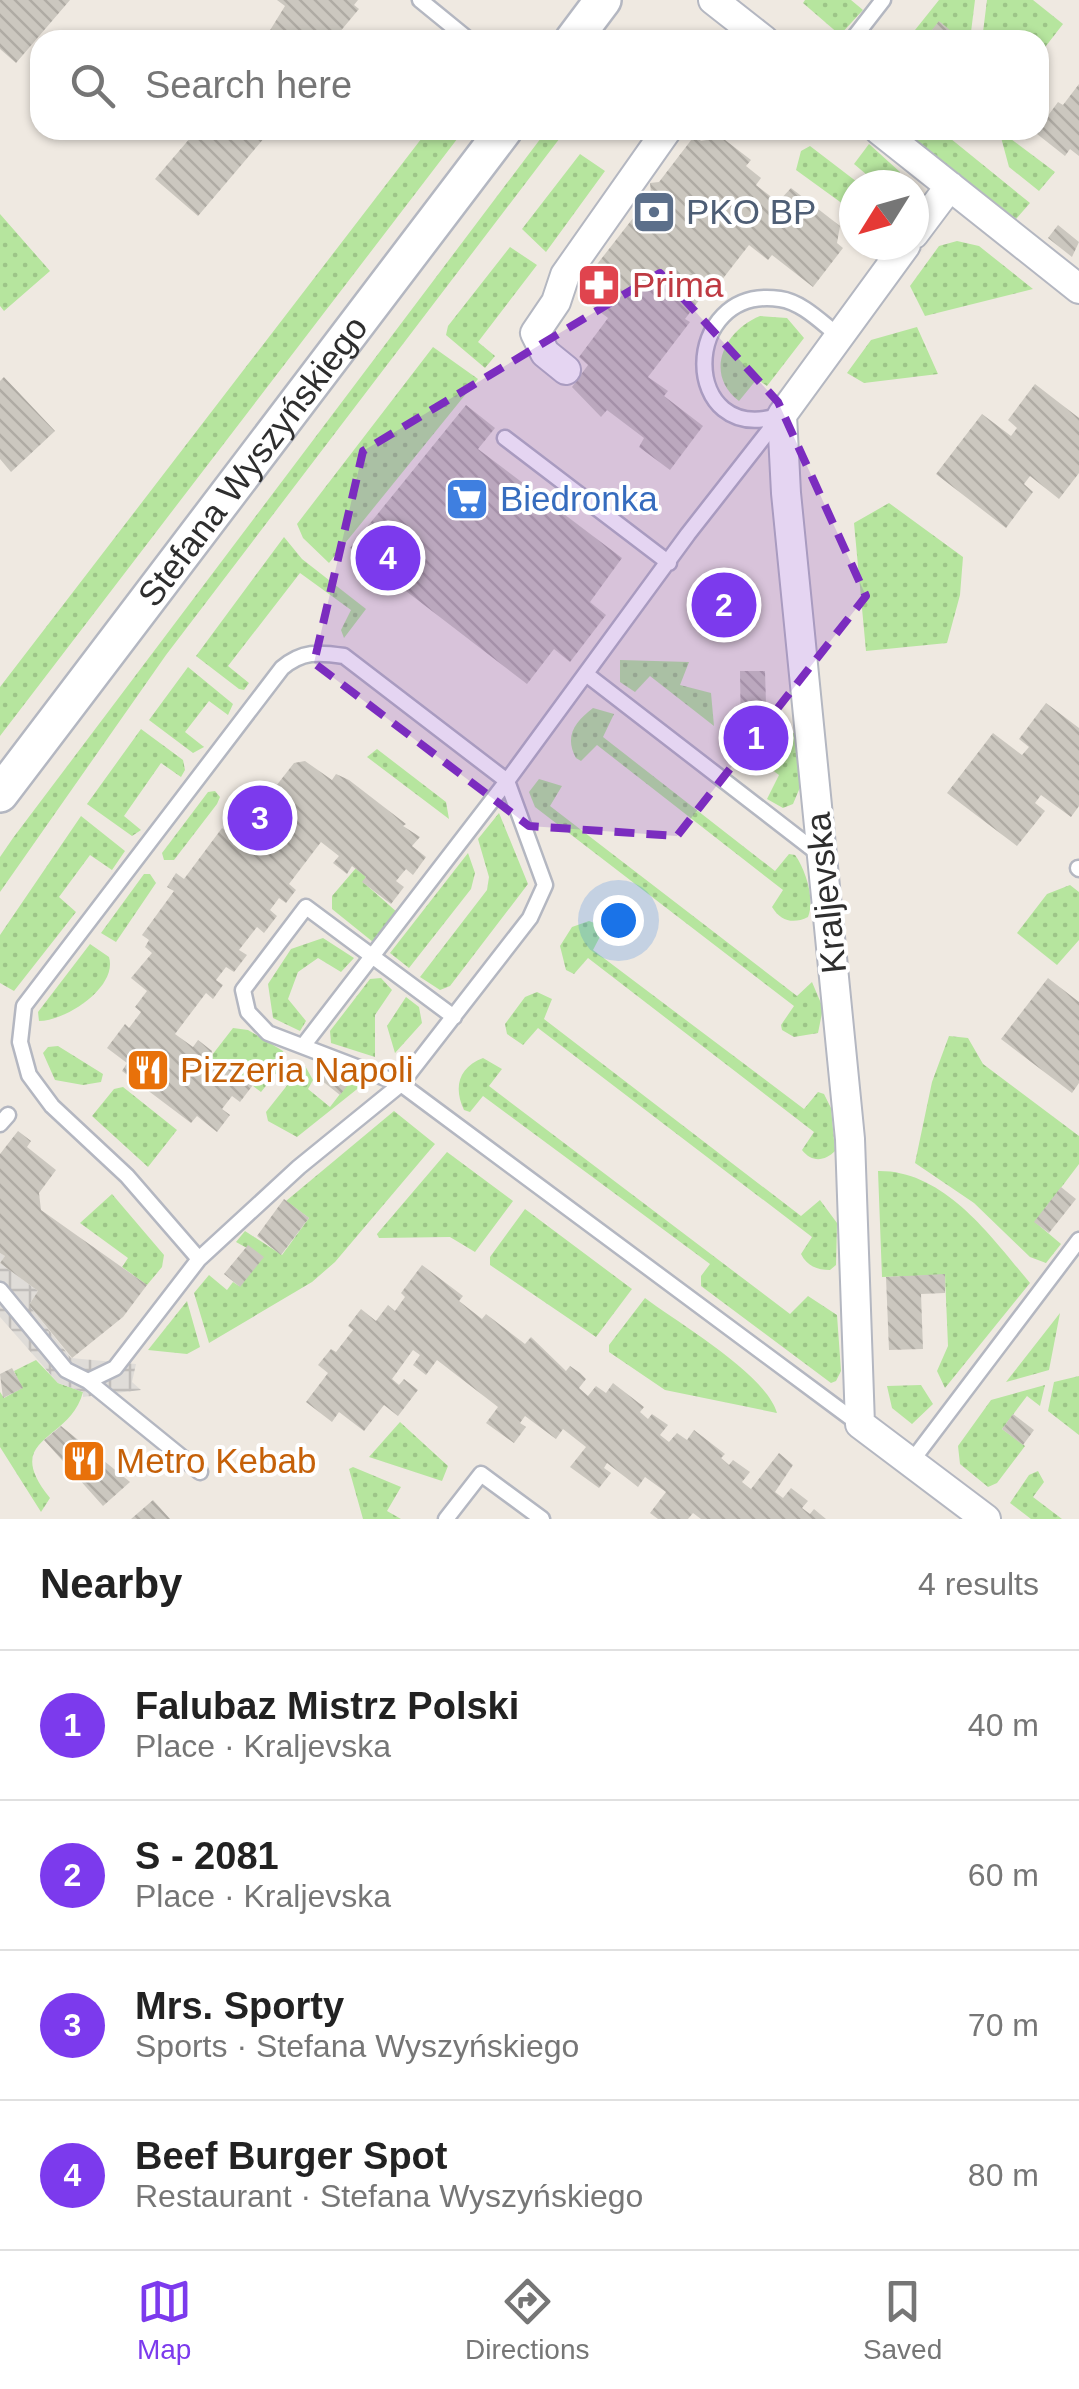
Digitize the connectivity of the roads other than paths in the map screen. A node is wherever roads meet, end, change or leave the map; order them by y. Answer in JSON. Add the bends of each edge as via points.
{"nodes":[{"id":1,"x":420,"y":0,"type":"edge"},
{"id":2,"x":604,"y":0,"type":"edge"},
{"id":3,"x":713,"y":0,"type":"edge"},
{"id":4,"x":883,"y":0,"type":"edge"},
{"id":5,"x":457,"y":30,"type":"edge"},
{"id":6,"x":581,"y":30,"type":"edge"},
{"id":7,"x":733,"y":30,"type":"edge"},
{"id":8,"x":860,"y":30,"type":"edge"},
{"id":9,"x":496,"y":140,"type":"edge"},
{"id":10,"x":660,"y":140,"type":"edge"},
{"id":11,"x":892,"y":140,"type":"edge"},
{"id":12,"x":950,"y":186,"type":"junction"},
{"id":13,"x":929,"y":214,"type":"edge"},
{"id":14,"x":895,"y":260,"type":"edge"},
{"id":15,"x":1079,"y":290,"type":"edge"},
{"id":16,"x":839,"y":336,"type":"junction"},
{"id":17,"x":566,"y":370,"type":"dead end"},
{"id":18,"x":782,"y":415,"type":"junction"},
{"id":19,"x":504,"y":438,"type":"dead end"},
{"id":20,"x":669,"y":563,"type":"junction"},
{"id":21,"x":586,"y":674,"type":"junction"},
{"id":22,"x":508,"y":781,"type":"junction"},
{"id":23,"x":0,"y":792,"type":"edge"},
{"id":24,"x":822,"y":857,"type":"junction"},
{"id":25,"x":372,"y":956,"type":"junction"},
{"id":26,"x":454,"y":1017,"type":"junction"},
{"id":27,"x":303,"y":1046,"type":"junction"},
{"id":28,"x":402,"y":1084,"type":"junction"},
{"id":29,"x":1079,"y":1240,"type":"edge"},
{"id":30,"x":199,"y":1259,"type":"junction"},
{"id":31,"x":0,"y":1290,"type":"edge"},
{"id":32,"x":88,"y":1382,"type":"junction"},
{"id":33,"x":860,"y":1424,"type":"junction"},
{"id":34,"x":911,"y":1462,"type":"junction"},
{"id":35,"x":200,"y":1472,"type":"dead end"},
{"id":36,"x":446,"y":1519,"type":"edge"},
{"id":37,"x":542,"y":1519,"type":"edge"},
{"id":38,"x":986,"y":1519,"type":"edge"}],
"edges":[{"from":1,"to":5,"type":"lane"},
{"from":2,"to":6,"type":"street"},
{"from":3,"to":7,"type":"street"},
{"from":4,"to":8,"type":"lane"},
{"from":9,"to":23,"type":"street","name":"Stefana Wyszyńskiego"},
{"from":10,"to":17,"type":"street","via":[[565,275],[535,333],[545,354]]},
{"from":11,"to":12,"type":"street"},
{"from":12,"to":13,"type":"street"},
{"from":12,"to":15,"type":"street"},
{"from":14,"to":16,"type":"street"},
{"from":16,"to":18,"type":"street"},
{"from":16,"to":18,"type":"lane","via":[[778,298],[734,306],[715,322],[704,346],[708,391],[720,407],[747,420]]},
{"from":18,"to":20,"type":"lane"},
{"from":18,"to":24,"type":"street","name":"Kraljevska"},
{"from":19,"to":20,"type":"lane"},
{"from":20,"to":21,"type":"lane"},
{"from":21,"to":22,"type":"lane"},
{"from":21,"to":24,"type":"lane"},
{"from":22,"to":25,"type":"lane"},
{"from":22,"to":26,"type":"lane","via":[[545,885],[530,918]]},
{"from":22,"to":30,"type":"lane","via":[[344,656],[296,657],[24,1006],[20,1042],[29,1075]]},
{"from":24,"to":33,"type":"street","name":"Kraljevska","via":[[850,1139]]},
{"from":25,"to":26,"type":"lane"},
{"from":25,"to":27,"type":"lane"},
{"from":25,"to":27,"type":"lane","via":[[306,907],[243,990],[248,1012],[268,1032]]},
{"from":26,"to":28,"type":"lane"},
{"from":27,"to":28,"type":"lane"},
{"from":28,"to":30,"type":"lane"},
{"from":28,"to":33,"type":"lane"},
{"from":29,"to":34,"type":"lane"},
{"from":30,"to":32,"type":"lane","via":[[115,1368]]},
{"from":31,"to":32,"type":"lane","via":[[66,1370]]},
{"from":32,"to":35,"type":"lane"},
{"from":33,"to":34,"type":"street"},
{"from":34,"to":38,"type":"street"},
{"from":36,"to":37,"type":"lane","via":[[481,1474]]}]}
